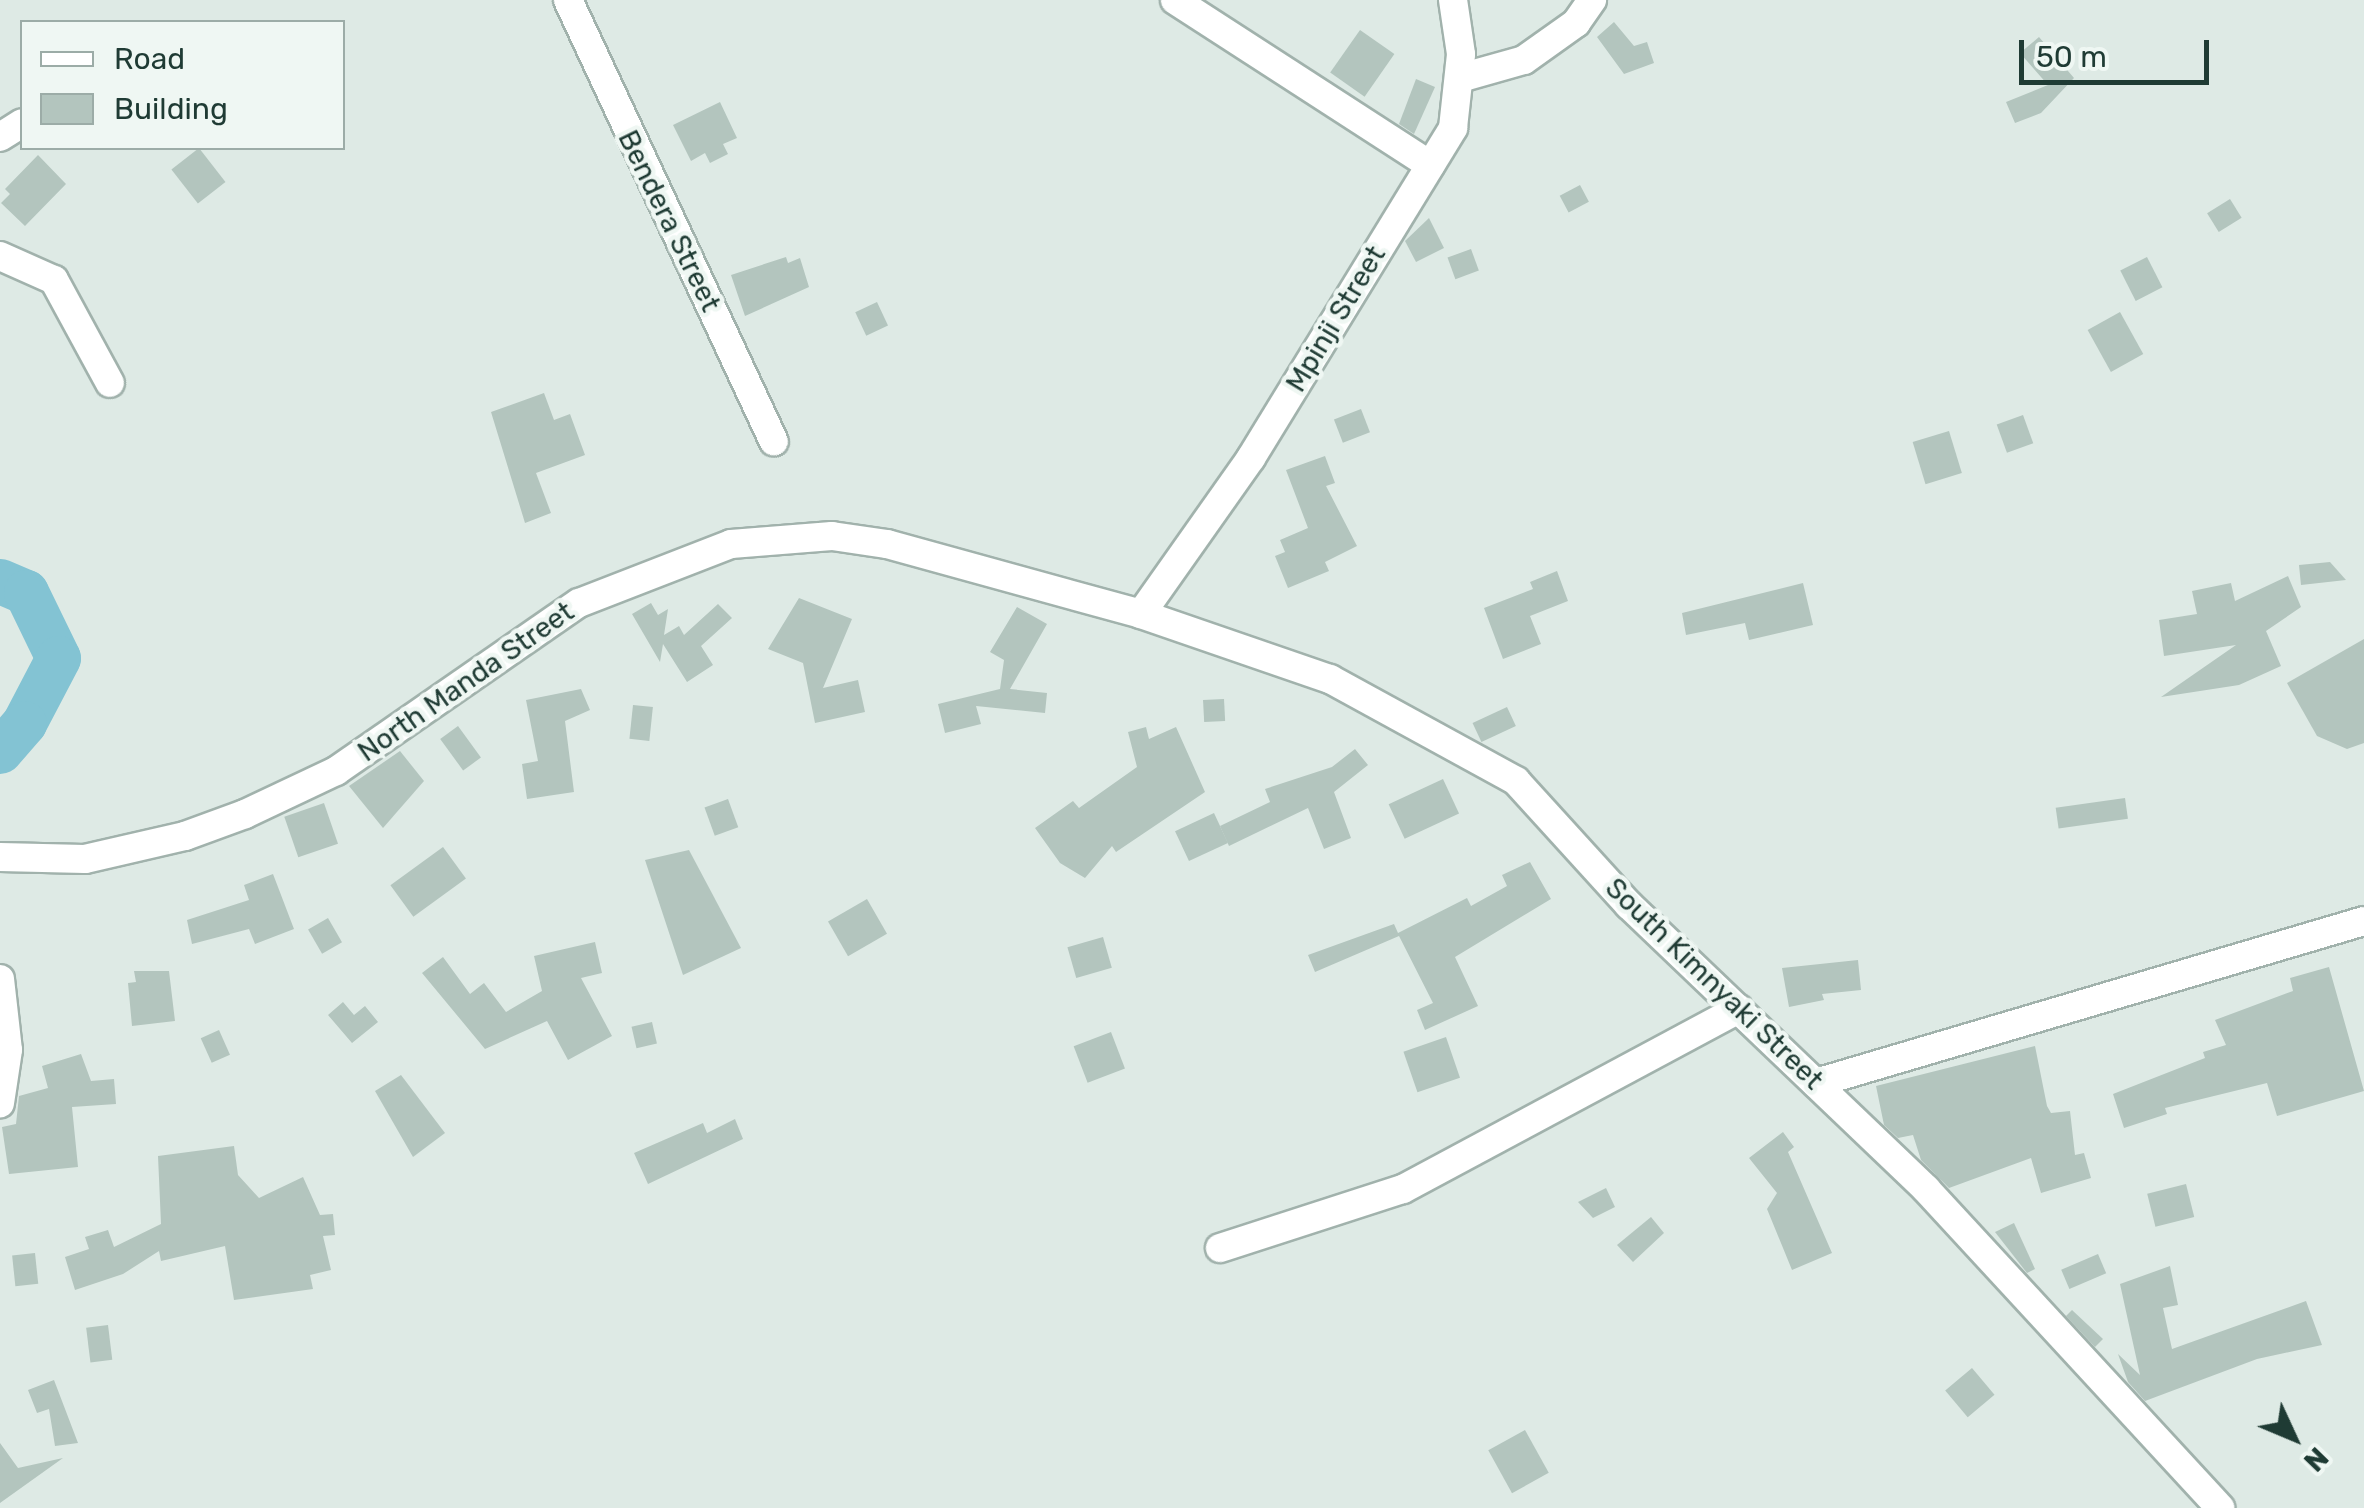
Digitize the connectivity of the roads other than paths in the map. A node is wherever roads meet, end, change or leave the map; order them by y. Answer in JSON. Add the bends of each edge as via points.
{"nodes":[{"id":1,"x":568,"y":0,"type":"edge"},
{"id":2,"x":1176,"y":0,"type":"edge"},
{"id":3,"x":1454,"y":0,"type":"edge"},
{"id":4,"x":1592,"y":0,"type":"edge"},
{"id":5,"x":1460,"y":78,"type":"junction"},
{"id":6,"x":1430,"y":166,"type":"junction"},
{"id":7,"x":0,"y":256,"type":"edge"},
{"id":8,"x":110,"y":383,"type":"dead end"},
{"id":9,"x":774,"y":441,"type":"dead end"},
{"id":10,"x":1110,"y":606,"type":"joint"},
{"id":11,"x":1141,"y":614,"type":"junction"},
{"id":12,"x":0,"y":857,"type":"edge"},
{"id":13,"x":2364,"y":920,"type":"edge"},
{"id":14,"x":0,"y":979,"type":"edge"},
{"id":15,"x":1739,"y":1009,"type":"junction"},
{"id":16,"x":1816,"y":1082,"type":"junction"},
{"id":17,"x":0,"y":1103,"type":"edge"},
{"id":18,"x":1220,"y":1248,"type":"dead end"},
{"id":19,"x":2220,"y":1508,"type":"edge"}],
"edges":[{"from":1,"to":9,"type":"street","name":"Bendera Street"},
{"from":2,"to":6,"type":"street"},
{"from":3,"to":5,"type":"street","name":"Mpinji Street"},
{"from":4,"to":5,"type":"street","via":[[1576,24],[1524,60]]},
{"from":5,"to":6,"type":"street","name":"Mpinji Street","via":[[1453,128]]},
{"from":6,"to":11,"type":"street","name":"Mpinji Street","via":[[1251,458]]},
{"from":7,"to":8,"type":"street","via":[[54,280]]},
{"from":10,"to":11,"type":"street","name":"South Kimnyaki Street"},
{"from":10,"to":12,"type":"street","name":"North Manda Street","via":[[887,544],[832,536],[731,544],[579,602],[336,771],[245,814],[186,836],[85,859]]},
{"from":11,"to":15,"type":"street","name":"South Kimnyaki Street","via":[[1330,679],[1491,762]]},
{"from":13,"to":16,"type":"street"},
{"from":14,"to":17,"type":"street","via":[[8,1050]]},
{"from":15,"to":16,"type":"street","name":"South Kimnyaki Street"},
{"from":15,"to":18,"type":"street","via":[[1403,1189]]},
{"from":16,"to":19,"type":"street","name":"South Kimnyaki Street","via":[[1926,1189]]}]}
